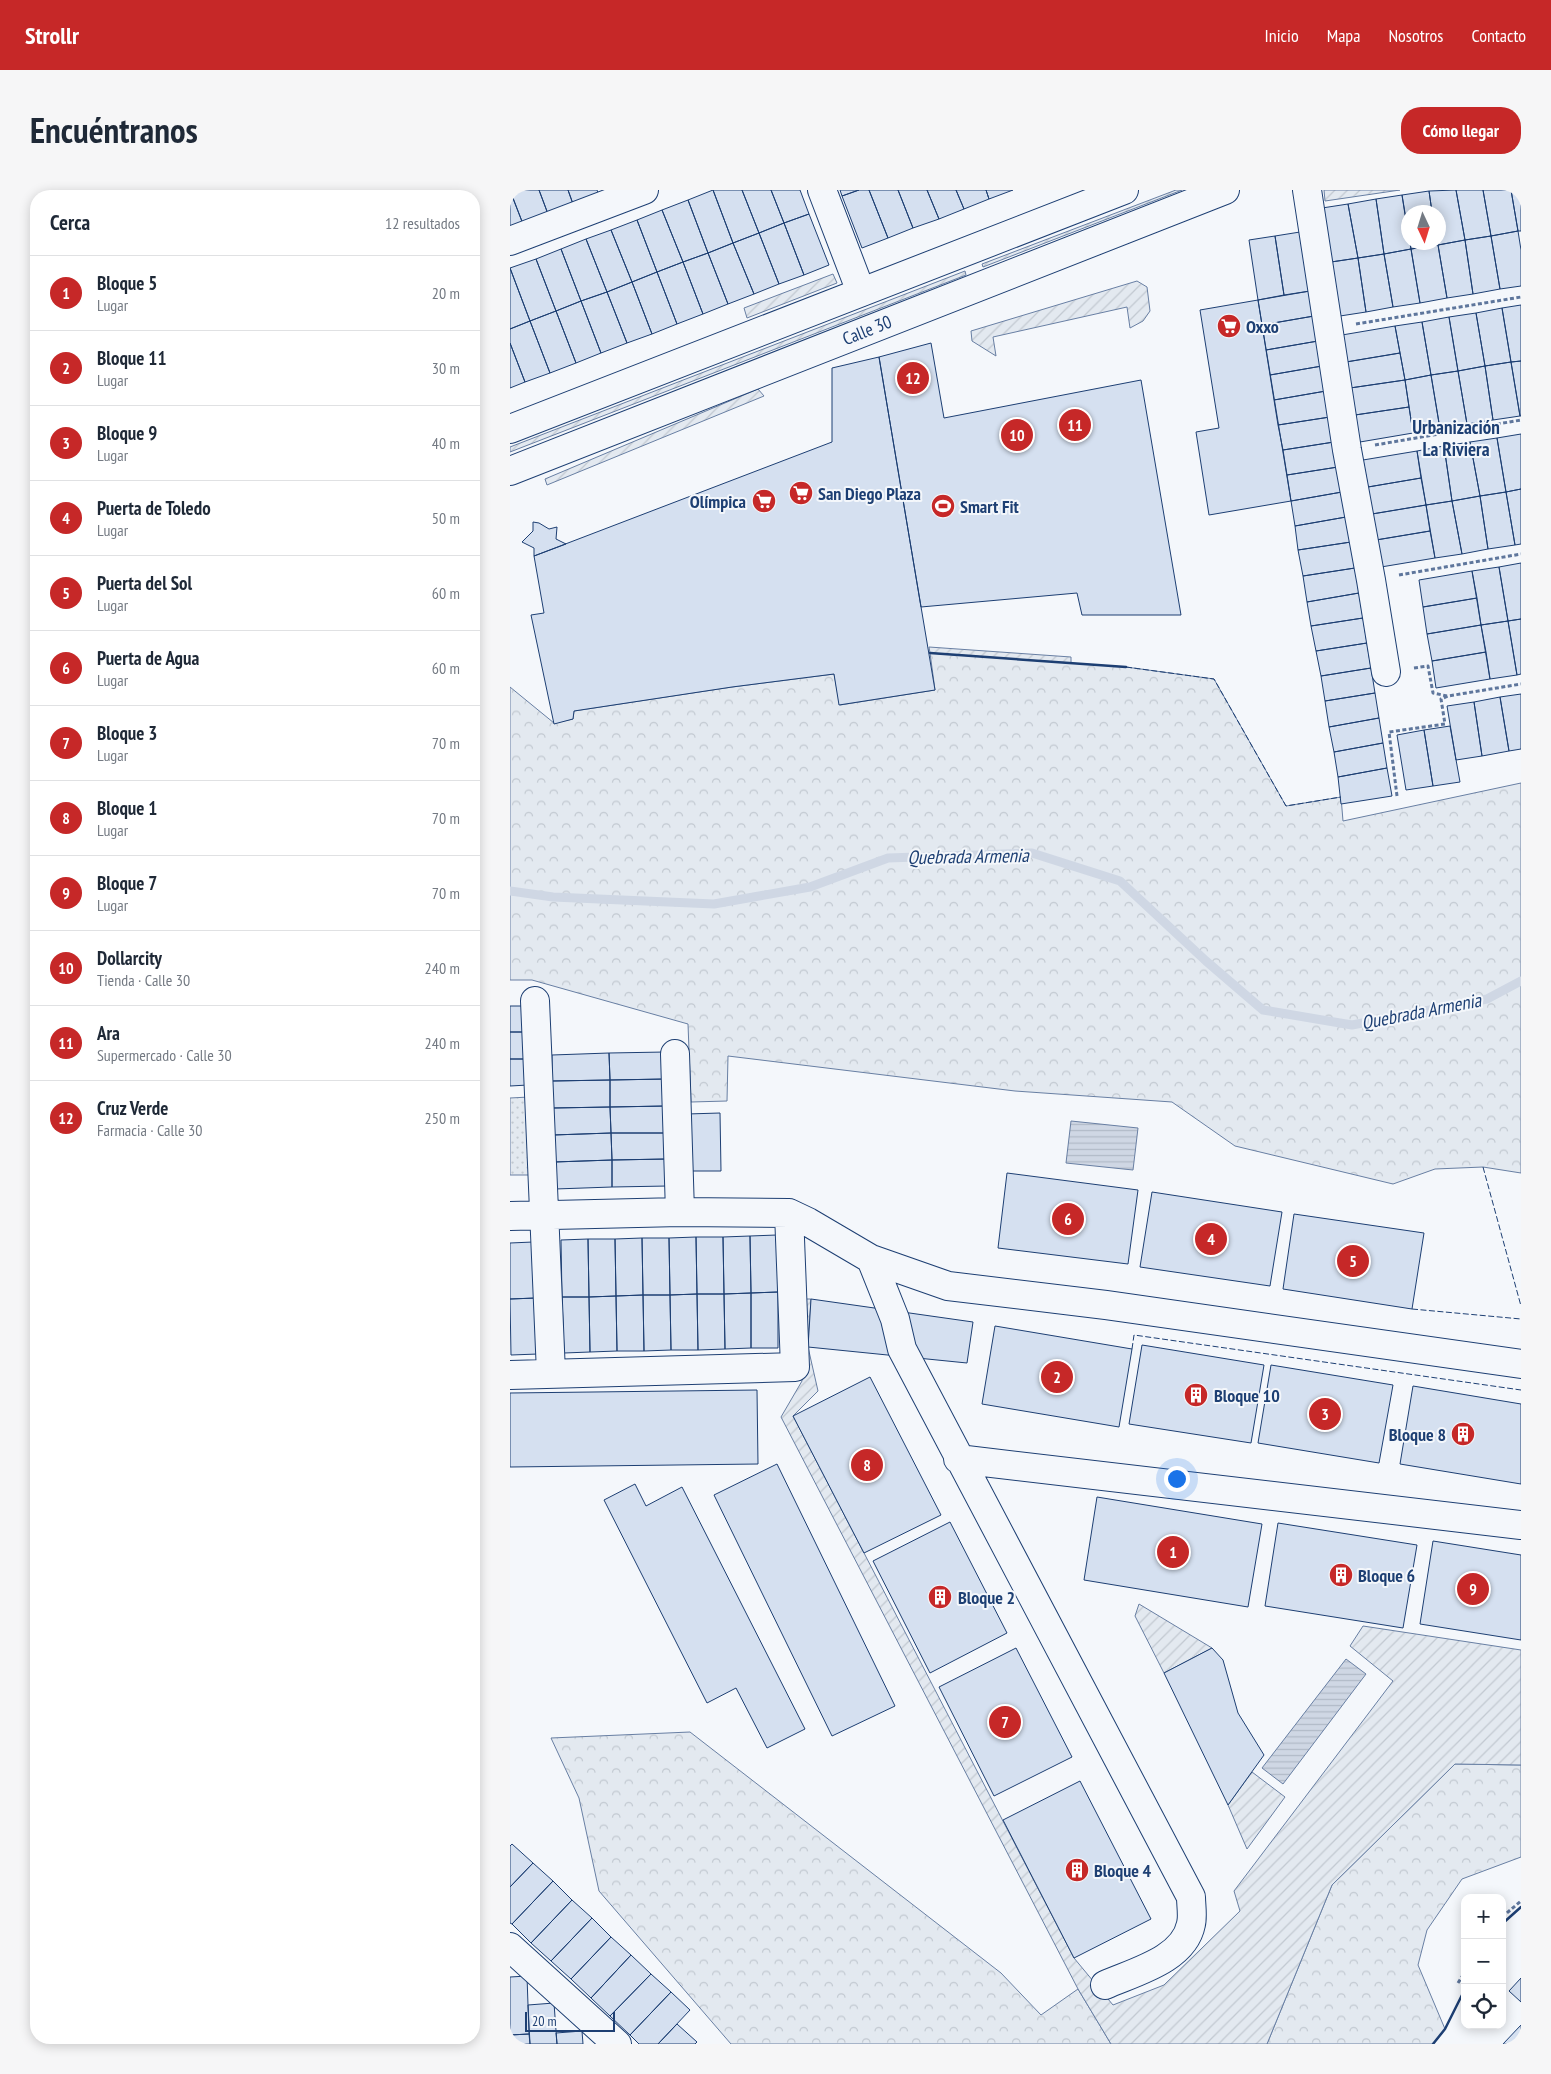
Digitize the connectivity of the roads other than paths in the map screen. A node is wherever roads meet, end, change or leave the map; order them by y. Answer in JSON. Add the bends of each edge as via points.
{"nodes":[{"id":1,"x":644,"y":190,"type":"edge"},
{"id":2,"x":822,"y":190,"type":"edge"},
{"id":3,"x":1124,"y":190,"type":"edge"},
{"id":4,"x":1225,"y":190,"type":"edge"},
{"id":5,"x":1307,"y":190,"type":"edge"},
{"id":6,"x":1091,"y":196,"type":"edge"},
{"id":7,"x":510,"y":241,"type":"edge"},
{"id":8,"x":861,"y":292,"type":"junction"},
{"id":9,"x":510,"y":429,"type":"edge"},
{"id":10,"x":510,"y":471,"type":"edge"},
{"id":11,"x":1386,"y":672,"type":"road end"},
{"id":12,"x":536,"y":1001,"type":"dead end"},
{"id":13,"x":674,"y":1054,"type":"dead end"},
{"id":14,"x":680,"y":1212,"type":"junction"},
{"id":15,"x":789,"y":1213,"type":"junction"},
{"id":16,"x":545,"y":1215,"type":"junction"},
{"id":17,"x":510,"y":1216,"type":"edge"},
{"id":18,"x":871,"y":1260,"type":"junction"},
{"id":19,"x":1521,"y":1364,"type":"edge"},
{"id":20,"x":551,"y":1373,"type":"junction"},
{"id":21,"x":510,"y":1375,"type":"edge"},
{"id":22,"x":958,"y":1459,"type":"junction"},
{"id":23,"x":1521,"y":1525,"type":"edge"},
{"id":24,"x":510,"y":1947,"type":"edge"},
{"id":25,"x":1105,"y":1985,"type":"dead end"},
{"id":26,"x":617,"y":2044,"type":"edge"}],
"edges":[{"from":1,"to":7,"type":"street"},
{"from":2,"to":8,"type":"street"},
{"from":3,"to":6,"type":"street"},
{"from":4,"to":10,"type":"street","name":"Calle 30"},
{"from":5,"to":11,"type":"street","via":[[1347,450]]},
{"from":6,"to":8,"type":"street"},
{"from":8,"to":9,"type":"street"},
{"from":12,"to":16,"type":"street"},
{"from":13,"to":14,"type":"street"},
{"from":14,"to":15,"type":"street"},
{"from":14,"to":16,"type":"street"},
{"from":15,"to":18,"type":"street"},
{"from":15,"to":20,"type":"street","via":[[795,1367]]},
{"from":16,"to":17,"type":"street"},
{"from":16,"to":20,"type":"street"},
{"from":18,"to":19,"type":"street","via":[[948,1286]]},
{"from":18,"to":22,"type":"street","via":[[895,1318],[902,1349]]},
{"from":20,"to":21,"type":"street"},
{"from":22,"to":23,"type":"street"},
{"from":22,"to":25,"type":"street","via":[[1191,1897],[1191,1924],[1181,1946],[1167,1958]]},
{"from":24,"to":26,"type":"street"}]}
